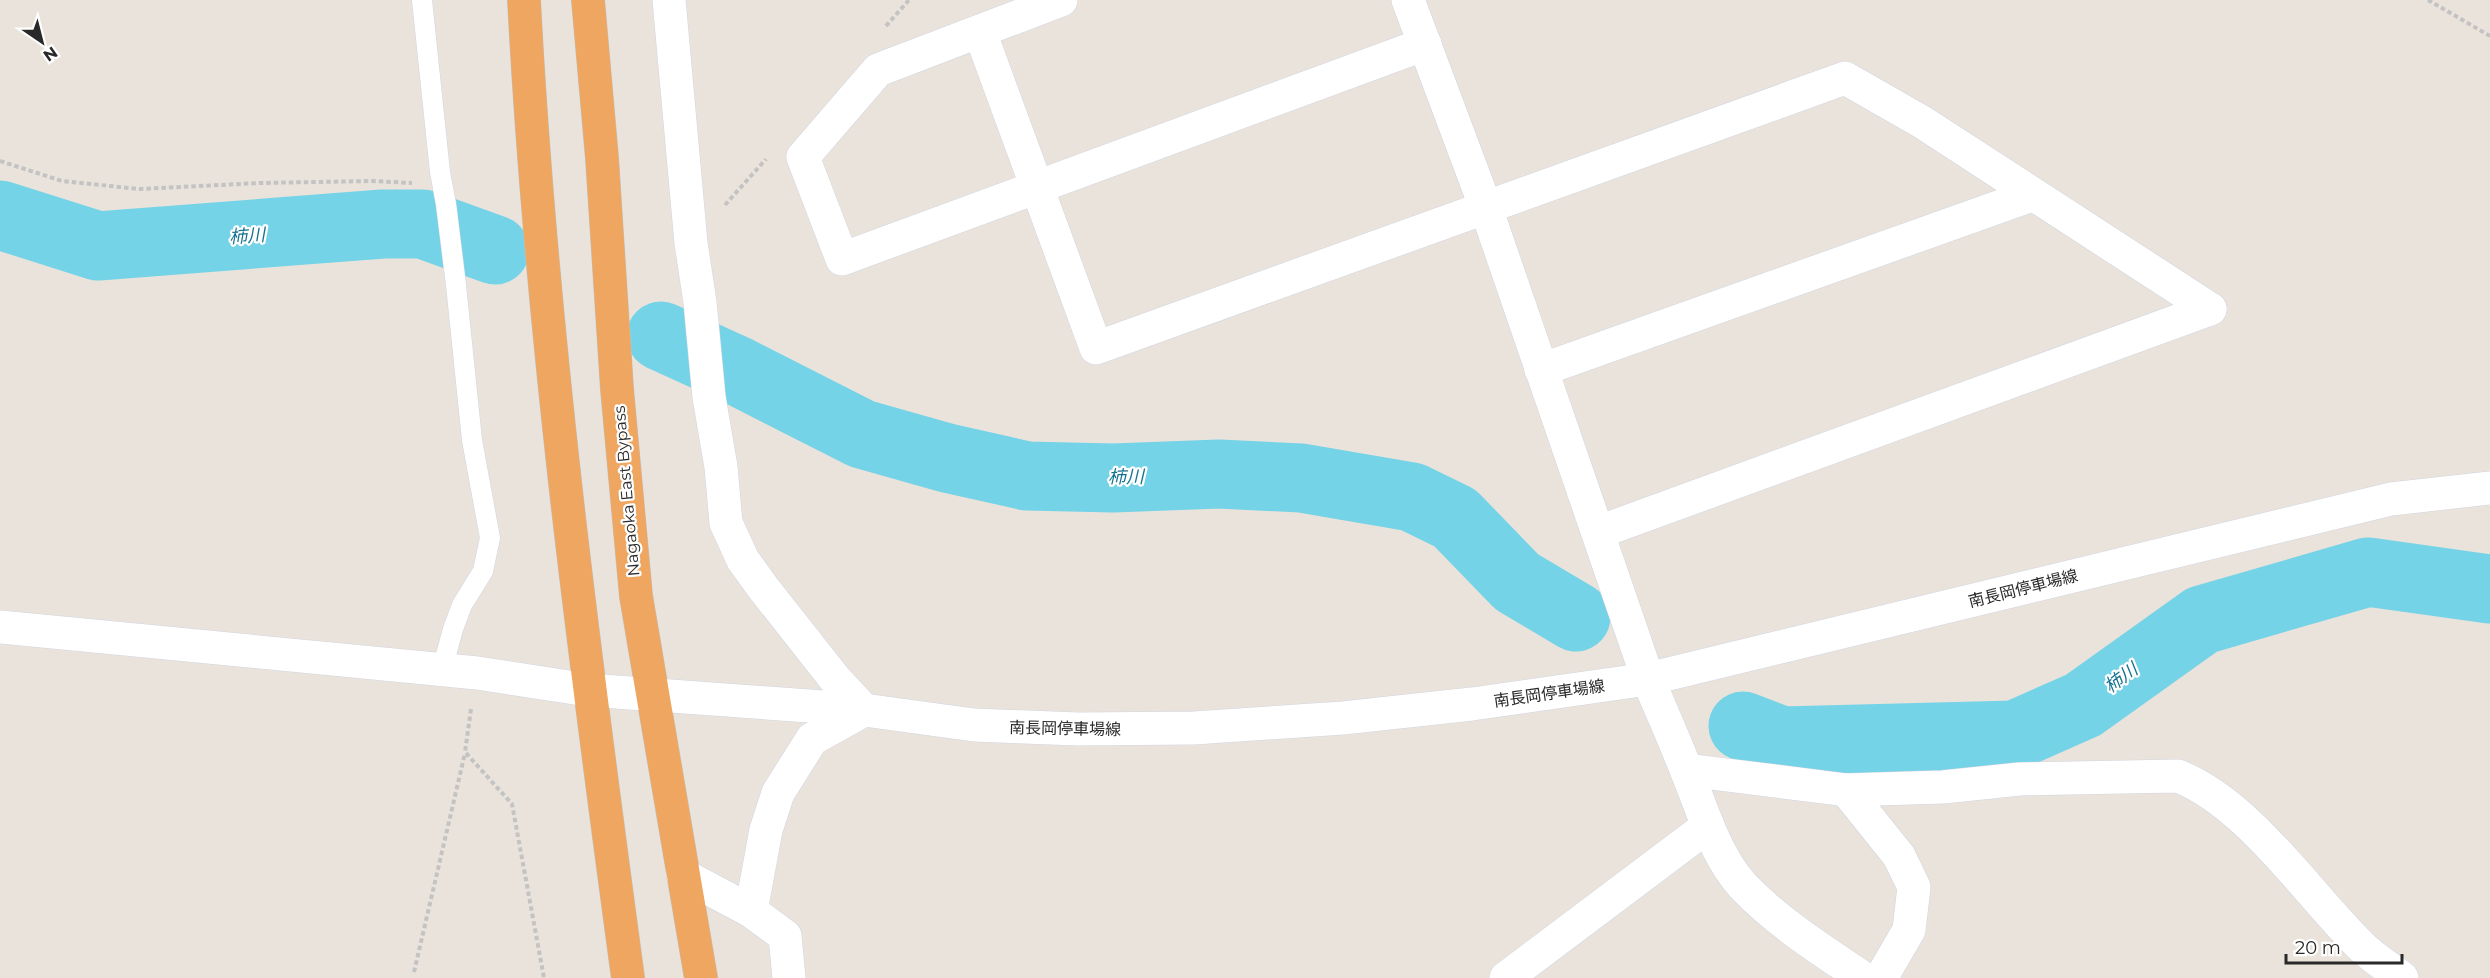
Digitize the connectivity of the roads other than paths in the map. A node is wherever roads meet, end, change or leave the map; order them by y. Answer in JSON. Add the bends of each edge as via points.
{"nodes":[{"id":1,"x":422,"y":0,"type":"edge"},
{"id":2,"x":524,"y":0,"type":"edge"},
{"id":3,"x":588,"y":0,"type":"edge"},
{"id":4,"x":669,"y":0,"type":"edge"},
{"id":5,"x":1061,"y":0,"type":"edge"},
{"id":6,"x":1408,"y":0,"type":"edge"},
{"id":7,"x":980,"y":32,"type":"junction"},
{"id":8,"x":1425,"y":44,"type":"junction"},
{"id":9,"x":1038,"y":187,"type":"junction"},
{"id":10,"x":2032,"y":195,"type":"junction"},
{"id":11,"x":1486,"y":208,"type":"junction"},
{"id":12,"x":1541,"y":370,"type":"junction"},
{"id":13,"x":2490,"y":488,"type":"edge"},
{"id":14,"x":1599,"y":532,"type":"junction"},
{"id":15,"x":0,"y":627,"type":"edge"},
{"id":16,"x":442,"y":670,"type":"junction"},
{"id":17,"x":1648,"y":679,"type":"junction"},
{"id":18,"x":588,"y":690,"type":"junction"},
{"id":19,"x":654,"y":695,"type":"junction"},
{"id":20,"x":864,"y":710,"type":"junction"},
{"id":21,"x":1686,"y":770,"type":"junction"},
{"id":22,"x":1846,"y":790,"type":"junction"},
{"id":23,"x":1708,"y":826,"type":"junction"},
{"id":24,"x":683,"y":875,"type":"junction"},
{"id":25,"x":751,"y":910,"type":"junction"},
{"id":26,"x":628,"y":978,"type":"edge"},
{"id":27,"x":701,"y":978,"type":"edge"},
{"id":28,"x":789,"y":978,"type":"edge"},
{"id":29,"x":1506,"y":978,"type":"edge"},
{"id":30,"x":1863,"y":978,"type":"edge"},
{"id":31,"x":1881,"y":978,"type":"edge"},
{"id":32,"x":2402,"y":978,"type":"edge"}],
"edges":[{"from":1,"to":16,"type":"lane","via":[[472,440],[490,538],[483,571],[462,605]]},
{"from":2,"to":18,"type":"highway","via":[[532,150]]},
{"from":3,"to":19,"type":"highway","name":"Nagaoka East Bypass","via":[[636,596]]},
{"from":4,"to":20,"type":"street","via":[[690,243],[726,523],[743,560],[793,627]]},
{"from":5,"to":7,"type":"street"},
{"from":6,"to":8,"type":"street"},
{"from":7,"to":9,"type":"street"},
{"from":7,"to":9,"type":"street","via":[[878,70],[803,157],[842,259]]},
{"from":8,"to":9,"type":"street"},
{"from":8,"to":11,"type":"street"},
{"from":9,"to":11,"type":"street","via":[[1096,348]]},
{"from":10,"to":11,"type":"street","via":[[1922,122],[1845,78]]},
{"from":10,"to":12,"type":"street"},
{"from":10,"to":14,"type":"street","via":[[2210,309]]},
{"from":11,"to":12,"type":"street"},
{"from":12,"to":14,"type":"street"},
{"from":13,"to":17,"type":"street","name":"南長岡停車場線","via":[[2391,499]]},
{"from":14,"to":17,"type":"street"},
{"from":15,"to":16,"type":"street","name":"南長岡停車場線"},
{"from":16,"to":18,"type":"street","name":"南長岡停車場線"},
{"from":17,"to":20,"type":"street","name":"南長岡停車場線","via":[[1343,718],[1194,728],[974,725]]},
{"from":17,"to":21,"type":"street"},
{"from":18,"to":19,"type":"street","name":"南長岡停車場線"},
{"from":18,"to":26,"type":"highway"},
{"from":19,"to":20,"type":"street","name":"南長岡停車場線"},
{"from":19,"to":24,"type":"highway","name":"Nagaoka East Bypass"},
{"from":20,"to":25,"type":"street","via":[[812,739],[778,793],[766,830]]},
{"from":21,"to":22,"type":"street"},
{"from":21,"to":23,"type":"street"},
{"from":22,"to":31,"type":"street","via":[[1899,856],[1914,888],[1909,930]]},
{"from":22,"to":32,"type":"street","via":[[1942,787],[2020,779],[2178,776],[2200,785],[2224,803],[2360,946]]},
{"from":23,"to":29,"type":"street"},
{"from":23,"to":30,"type":"street","via":[[1729,867],[1750,893],[1798,934]]},
{"from":24,"to":25,"type":"street"},
{"from":24,"to":27,"type":"highway","name":"Nagaoka East Bypass"},
{"from":25,"to":28,"type":"street","via":[[785,936]]}]}
